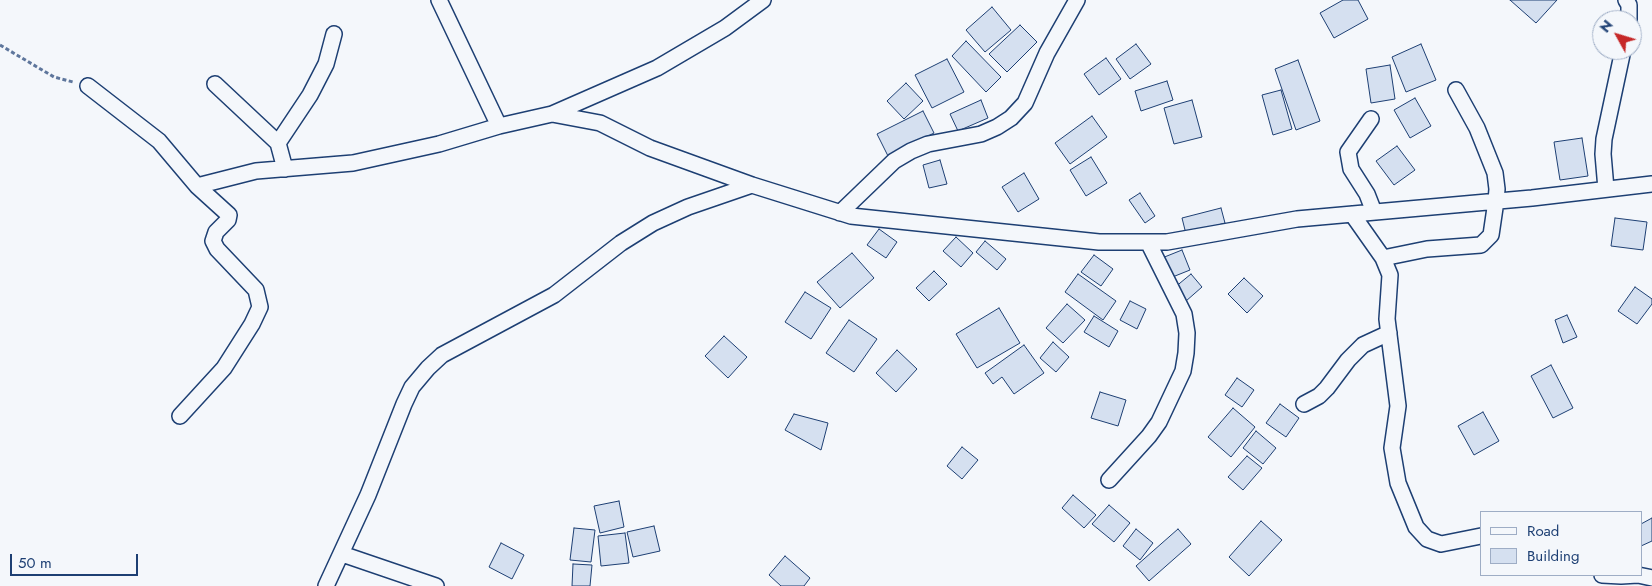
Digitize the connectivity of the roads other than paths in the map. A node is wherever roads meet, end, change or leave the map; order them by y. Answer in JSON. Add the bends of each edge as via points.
{"nodes":[{"id":1,"x":439,"y":0,"type":"edge"},
{"id":2,"x":763,"y":0,"type":"edge"},
{"id":3,"x":1077,"y":0,"type":"edge"},
{"id":4,"x":334,"y":34,"type":"dead end"},
{"id":5,"x":1621,"y":60,"type":"edge"},
{"id":6,"x":215,"y":84,"type":"dead end"},
{"id":7,"x":88,"y":86,"type":"road end"},
{"id":8,"x":1456,"y":90,"type":"dead end"},
{"id":9,"x":552,"y":114,"type":"junction"},
{"id":10,"x":1371,"y":119,"type":"dead end"},
{"id":11,"x":499,"y":126,"type":"junction"},
{"id":12,"x":278,"y":144,"type":"junction"},
{"id":13,"x":285,"y":168,"type":"junction"},
{"id":14,"x":1652,"y":184,"type":"edge"},
{"id":15,"x":197,"y":186,"type":"junction"},
{"id":16,"x":752,"y":186,"type":"junction"},
{"id":17,"x":1606,"y":189,"type":"junction"},
{"id":18,"x":1496,"y":201,"type":"junction"},
{"id":19,"x":1374,"y":212,"type":"junction"},
{"id":20,"x":840,"y":213,"type":"junction"},
{"id":21,"x":1352,"y":214,"type":"junction"},
{"id":22,"x":1148,"y":242,"type":"junction"},
{"id":23,"x":1383,"y":258,"type":"junction"},
{"id":24,"x":1389,"y":333,"type":"junction"},
{"id":25,"x":1304,"y":404,"type":"dead end"},
{"id":26,"x":180,"y":416,"type":"dead end"},
{"id":27,"x":1109,"y":480,"type":"dead end"},
{"id":28,"x":1480,"y":536,"type":"edge"},
{"id":29,"x":342,"y":554,"type":"junction"},
{"id":30,"x":326,"y":586,"type":"edge"},
{"id":31,"x":436,"y":586,"type":"edge"}],
"edges":[{"from":1,"to":11,"type":"street"},
{"from":2,"to":9,"type":"street","via":[[726,28],[656,68]]},
{"from":3,"to":20,"type":"street","via":[[1054,39],[1025,103],[1011,118],[980,134],[928,144],[911,151],[894,161]]},
{"from":4,"to":12,"type":"street","via":[[318,80]]},
{"from":5,"to":17,"type":"street","via":[[1604,139]]},
{"from":6,"to":12,"type":"street"},
{"from":7,"to":15,"type":"street","via":[[159,141]]},
{"from":8,"to":18,"type":"street","via":[[1487,150],[1495,173]]},
{"from":9,"to":11,"type":"street"},
{"from":9,"to":16,"type":"street","via":[[600,122],[650,148]]},
{"from":10,"to":19,"type":"street","via":[[1348,152],[1351,169]]},
{"from":11,"to":13,"type":"street","via":[[353,164]]},
{"from":12,"to":13,"type":"street"},
{"from":13,"to":15,"type":"street","via":[[256,171]]},
{"from":14,"to":17,"type":"street"},
{"from":15,"to":26,"type":"street","via":[[229,214],[213,241],[256,290],[260,308],[224,368]]},
{"from":16,"to":20,"type":"street"},
{"from":16,"to":29,"type":"street","via":[[688,207],[653,223],[554,295],[442,355],[412,387]]},
{"from":17,"to":18,"type":"street"},
{"from":18,"to":19,"type":"street"},
{"from":18,"to":23,"type":"street","via":[[1491,235],[1481,245],[1426,249]]},
{"from":19,"to":21,"type":"street"},
{"from":20,"to":22,"type":"street","via":[[1089,241]]},
{"from":21,"to":22,"type":"street","via":[[1298,219],[1167,242]]},
{"from":21,"to":23,"type":"street"},
{"from":22,"to":27,"type":"street","via":[[1184,314],[1186,353],[1183,371],[1158,422]]},
{"from":23,"to":24,"type":"street","via":[[1390,275]]},
{"from":24,"to":25,"type":"street","via":[[1363,345],[1319,396]]},
{"from":24,"to":28,"type":"street","via":[[1398,406],[1392,448],[1398,482],[1416,527],[1427,539],[1441,544]]},
{"from":29,"to":30,"type":"street"},
{"from":29,"to":31,"type":"street"}]}
